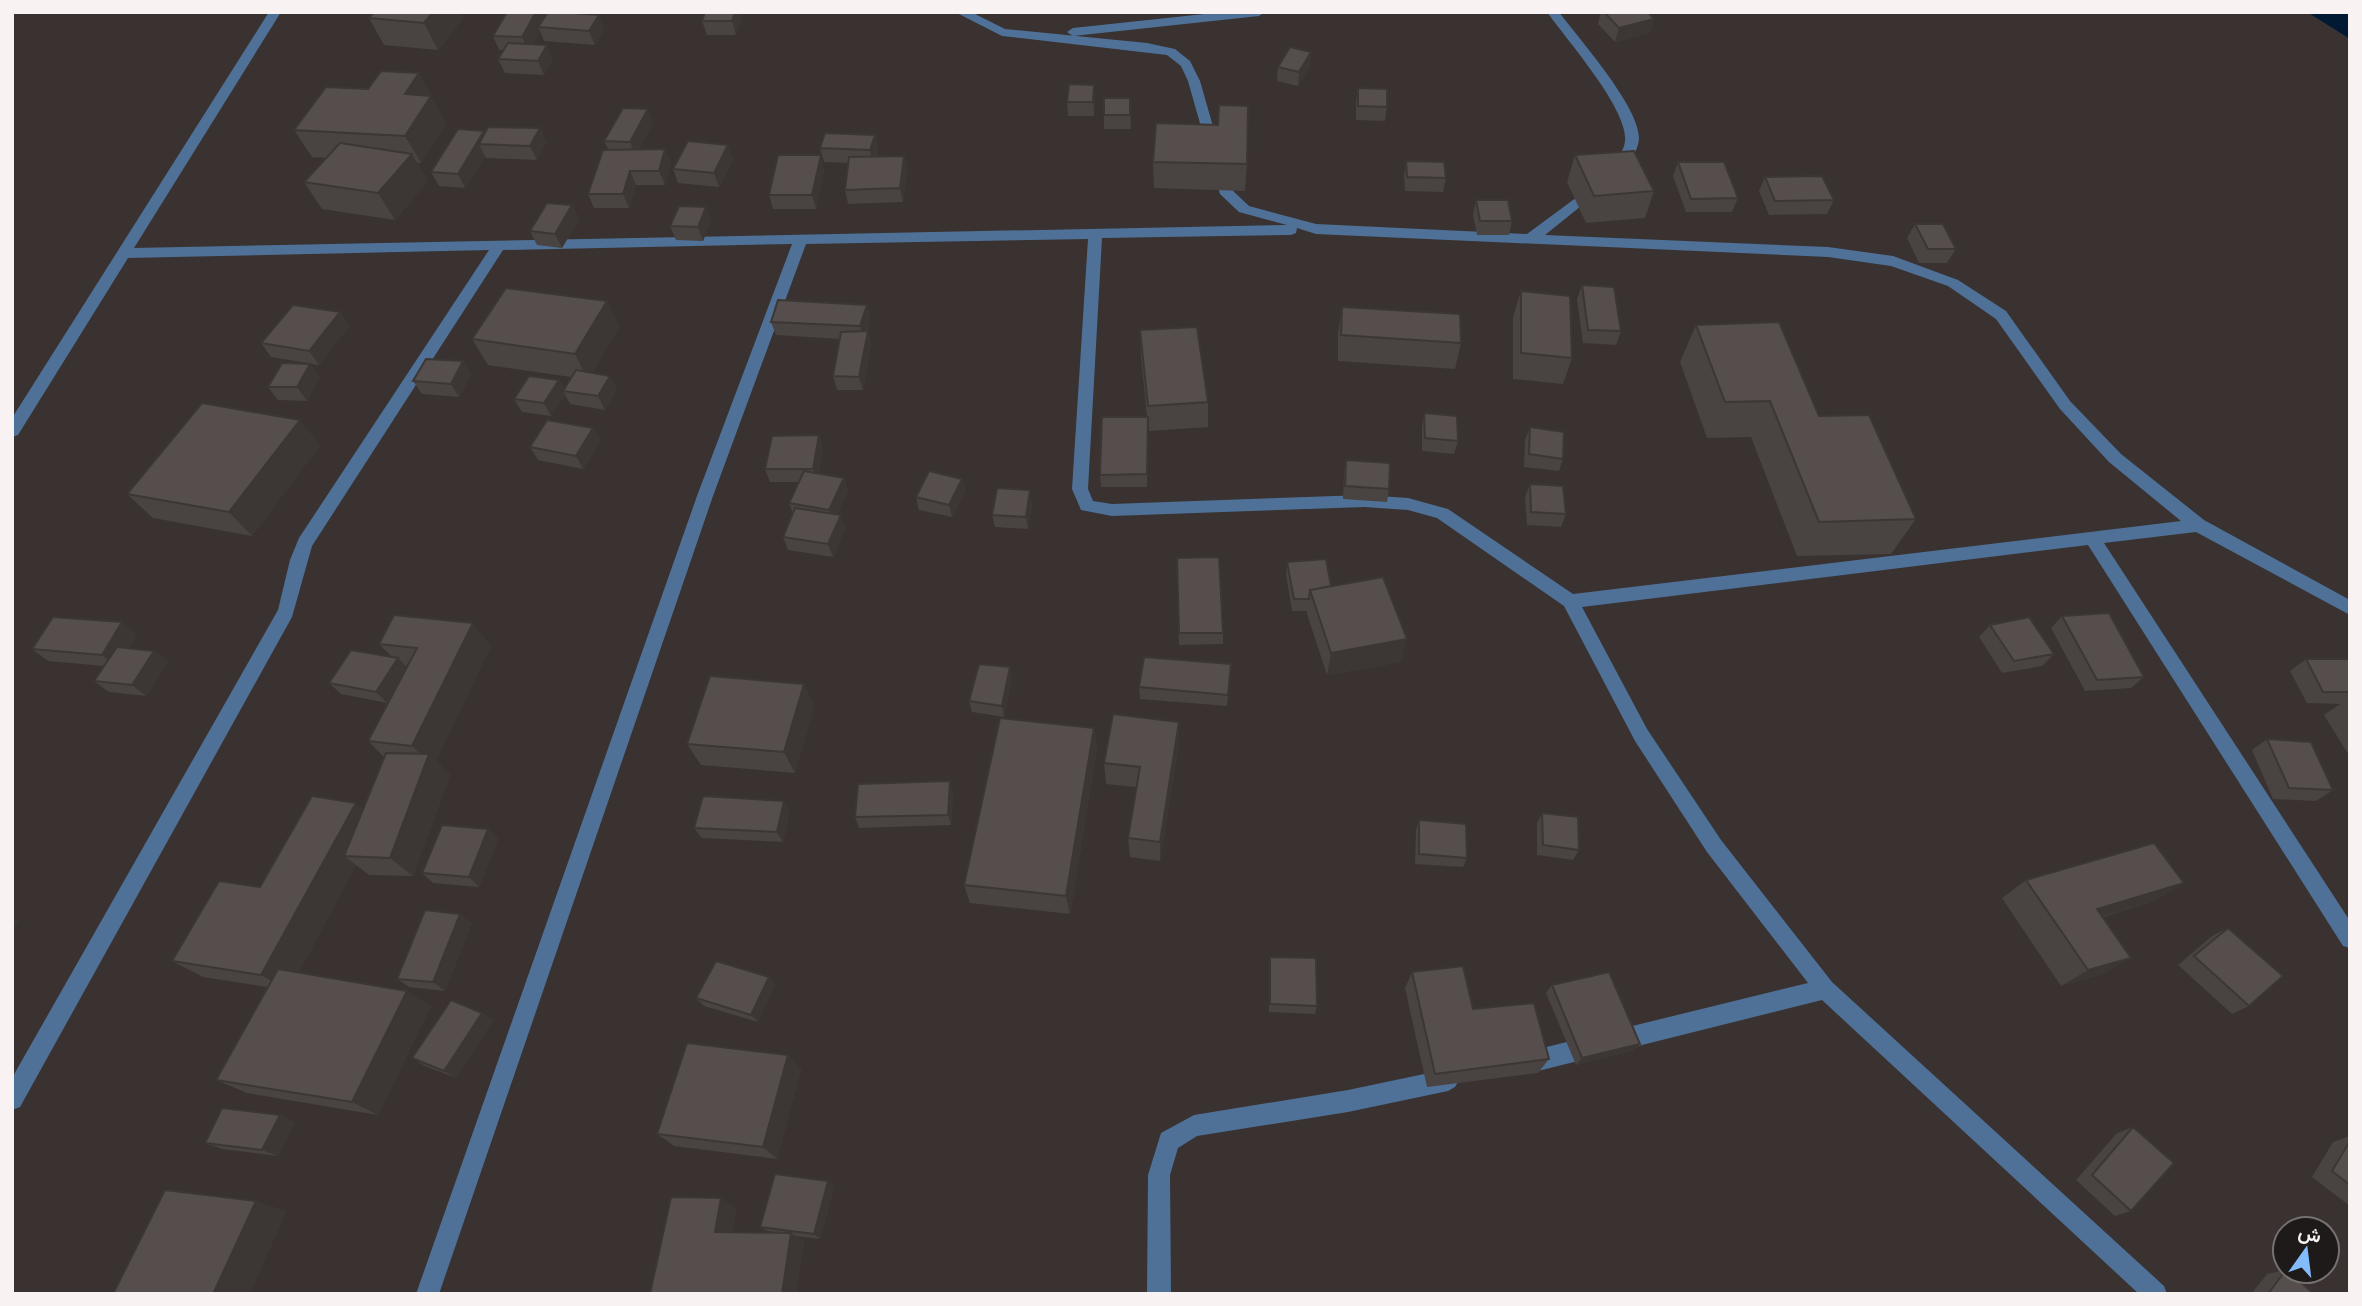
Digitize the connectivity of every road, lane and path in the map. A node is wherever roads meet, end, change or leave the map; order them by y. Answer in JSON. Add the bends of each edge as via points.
{"nodes":[{"id":1,"x":275,"y":12,"type":"edge"},
{"id":2,"x":961,"y":12,"type":"edge"},
{"id":3,"x":1259,"y":12,"type":"edge"},
{"id":4,"x":1553,"y":12,"type":"edge"},
{"id":5,"x":1035,"y":36,"type":"junction"},
{"id":6,"x":1316,"y":229,"type":"junction"},
{"id":7,"x":1095,"y":233,"type":"junction"},
{"id":8,"x":1530,"y":239,"type":"junction"},
{"id":9,"x":800,"y":241,"type":"junction"},
{"id":10,"x":499,"y":246,"type":"junction"},
{"id":11,"x":124,"y":253,"type":"junction"},
{"id":12,"x":12,"y":431,"type":"edge"},
{"id":13,"x":2198,"y":525,"type":"junction"},
{"id":14,"x":2091,"y":536,"type":"junction"},
{"id":15,"x":1570,"y":601,"type":"junction"},
{"id":16,"x":2350,"y":608,"type":"edge"},
{"id":17,"x":2350,"y":939,"type":"edge"},
{"id":18,"x":1825,"y":989,"type":"junction"},
{"id":19,"x":1508,"y":1067,"type":"edge"},
{"id":20,"x":1468,"y":1076,"type":"edge"},
{"id":21,"x":12,"y":1099,"type":"edge"},
{"id":22,"x":427,"y":1294,"type":"edge"},
{"id":23,"x":1159,"y":1294,"type":"edge"},
{"id":24,"x":2156,"y":1294,"type":"edge"}],
"edges":[{"from":1,"to":11,"type":"street"},
{"from":2,"to":5,"type":"street","via":[[1002,32]]},
{"from":3,"to":5,"type":"street"},
{"from":4,"to":8,"type":"street","via":[[1625,114],[1633,137],[1627,156],[1610,176]]},
{"from":5,"to":6,"type":"street","via":[[1171,52],[1186,64],[1194,81],[1225,191],[1244,209]]},
{"from":6,"to":7,"type":"street"},
{"from":6,"to":8,"type":"street"},
{"from":7,"to":9,"type":"street"},
{"from":7,"to":15,"type":"street","via":[[1080,489],[1087,506],[1112,510],[1408,504],[1442,513]]},
{"from":8,"to":13,"type":"street","via":[[1828,252],[1893,261],[1953,283],[2001,315],[2065,405],[2115,458]]},
{"from":9,"to":10,"type":"street"},
{"from":9,"to":22,"type":"street","via":[[705,496]]},
{"from":10,"to":11,"type":"street"},
{"from":10,"to":21,"type":"street","via":[[305,543],[286,612]]},
{"from":11,"to":12,"type":"street"},
{"from":13,"to":14,"type":"street"},
{"from":13,"to":16,"type":"street"},
{"from":14,"to":15,"type":"street"},
{"from":14,"to":17,"type":"street"},
{"from":15,"to":18,"type":"street","via":[[1641,734],[1714,846]]},
{"from":18,"to":19,"type":"street"},
{"from":18,"to":24,"type":"street"},
{"from":20,"to":23,"type":"street","via":[[1194,1126],[1169,1142],[1159,1175]]}]}
